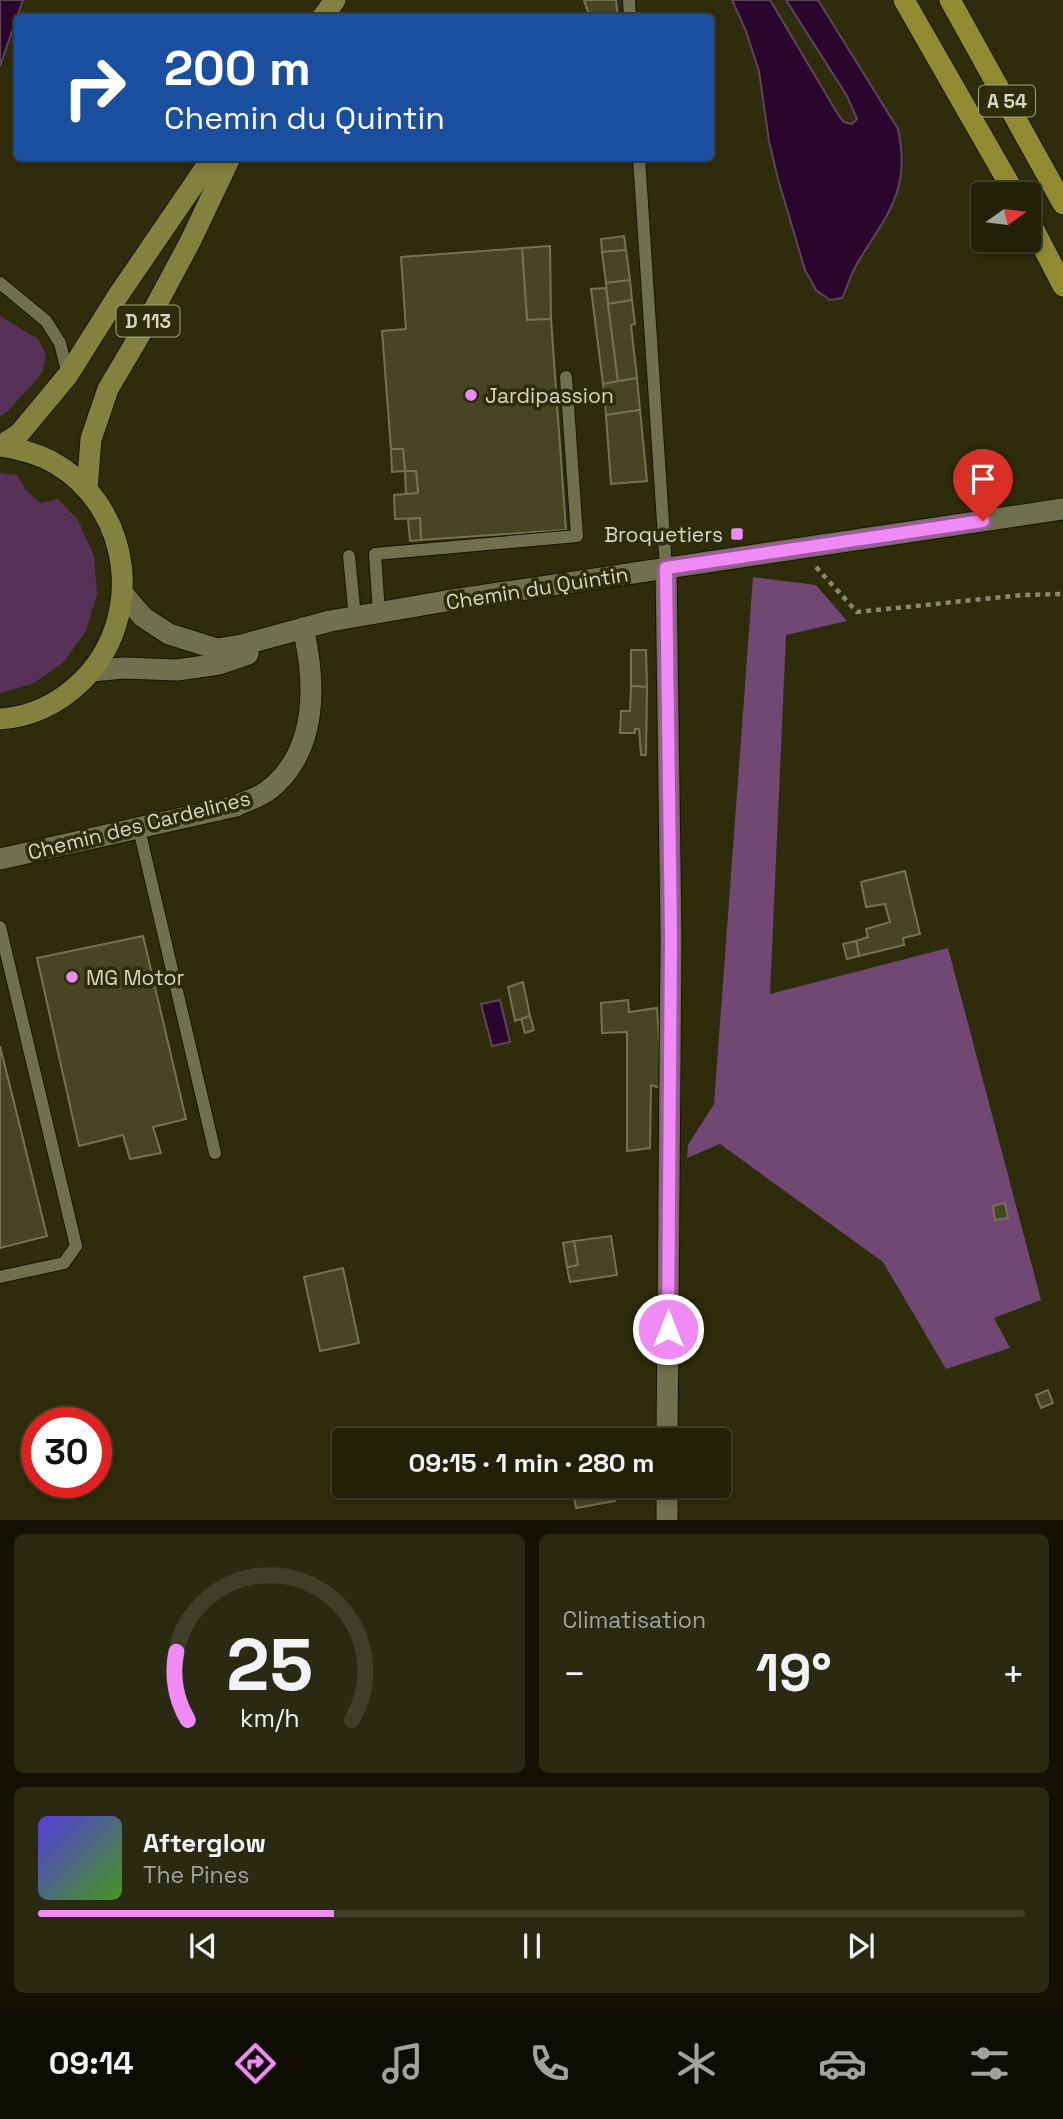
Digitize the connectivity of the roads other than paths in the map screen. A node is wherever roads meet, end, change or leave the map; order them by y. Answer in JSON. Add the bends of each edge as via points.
{"nodes":[{"id":1,"x":904,"y":0,"type":"edge"},
{"id":2,"x":950,"y":0,"type":"edge"},
{"id":3,"x":210,"y":161,"type":"edge"},
{"id":4,"x":229,"y":161,"type":"edge"},
{"id":5,"x":639,"y":161,"type":"edge"},
{"id":6,"x":1008,"y":182,"type":"edge"},
{"id":7,"x":1063,"y":204,"type":"edge"},
{"id":8,"x":1041,"y":243,"type":"edge"},
{"id":9,"x":0,"y":283,"type":"edge"},
{"id":10,"x":1063,"y":286,"type":"edge"},
{"id":11,"x":68,"y":375,"type":"junction"},
{"id":12,"x":566,"y":377,"type":"dead end"},
{"id":13,"x":0,"y":446,"type":"edge"},
{"id":14,"x":86,"y":489,"type":"junction"},
{"id":15,"x":1063,"y":509,"type":"edge"},
{"id":16,"x":349,"y":556,"type":"dead end"},
{"id":17,"x":666,"y":568,"type":"junction"},
{"id":18,"x":124,"y":594,"type":"junction"},
{"id":19,"x":379,"y":613,"type":"junction"},
{"id":20,"x":355,"y":617,"type":"junction"},
{"id":21,"x":303,"y":628,"type":"junction"},
{"id":22,"x":92,"y":671,"type":"junction"},
{"id":23,"x":0,"y":719,"type":"edge"},
{"id":24,"x":139,"y":829,"type":"junction"},
{"id":25,"x":0,"y":859,"type":"edge"},
{"id":26,"x":0,"y":927,"type":"edge"},
{"id":27,"x":215,"y":1153,"type":"dead end"},
{"id":28,"x":0,"y":1277,"type":"edge"},
{"id":29,"x":667,"y":1428,"type":"edge"},
{"id":30,"x":667,"y":1498,"type":"edge"},
{"id":31,"x":667,"y":1520,"type":"edge"}],
"edges":[{"from":1,"to":6,"type":"highway","number":"A 54"},
{"from":2,"to":7,"type":"highway","number":"A 54"},
{"from":3,"to":11,"type":"main road","number":"D 113"},
{"from":4,"to":14,"type":"main road","number":"D 113","via":[[184,254],[108,390],[91,439]]},
{"from":5,"to":17,"type":"lane"},
{"from":8,"to":10,"type":"highway"},
{"from":9,"to":11,"type":"lane","via":[[46,321],[60,343]]},
{"from":11,"to":13,"type":"main road","number":"D 113","via":[[19,434]]},
{"from":12,"to":19,"type":"lane","via":[[577,536],[375,554]]},
{"from":13,"to":14,"type":"main road","via":[[47,460]]},
{"from":14,"to":18,"type":"main road","via":[[116,537]]},
{"from":15,"to":17,"type":"street","name":"Chemin du Quintin"},
{"from":16,"to":20,"type":"lane"},
{"from":17,"to":19,"type":"street","name":"Chemin du Quintin"},
{"from":17,"to":29,"type":"street","via":[[671,938]]},
{"from":18,"to":21,"type":"street","name":"Chemin du Quintin","via":[[144,617],[169,634],[216,649]]},
{"from":18,"to":22,"type":"main road","via":[[111,639]]},
{"from":19,"to":20,"type":"street","name":"Chemin du Quintin"},
{"from":20,"to":21,"type":"street","name":"Chemin du Quintin"},
{"from":21,"to":22,"type":"street","name":"Chemin du Quintin","via":[[279,643],[219,664],[177,670]]},
{"from":21,"to":24,"type":"street","name":"Chemin des Cardelines","via":[[312,694],[305,737],[292,767],[268,791],[236,806]]},
{"from":22,"to":23,"type":"main road","via":[[43,709]]},
{"from":24,"to":25,"type":"street","name":"Chemin des Cardelines"},
{"from":24,"to":27,"type":"lane"},
{"from":26,"to":28,"type":"lane","via":[[76,1246],[64,1263]]},
{"from":30,"to":31,"type":"street"}]}
